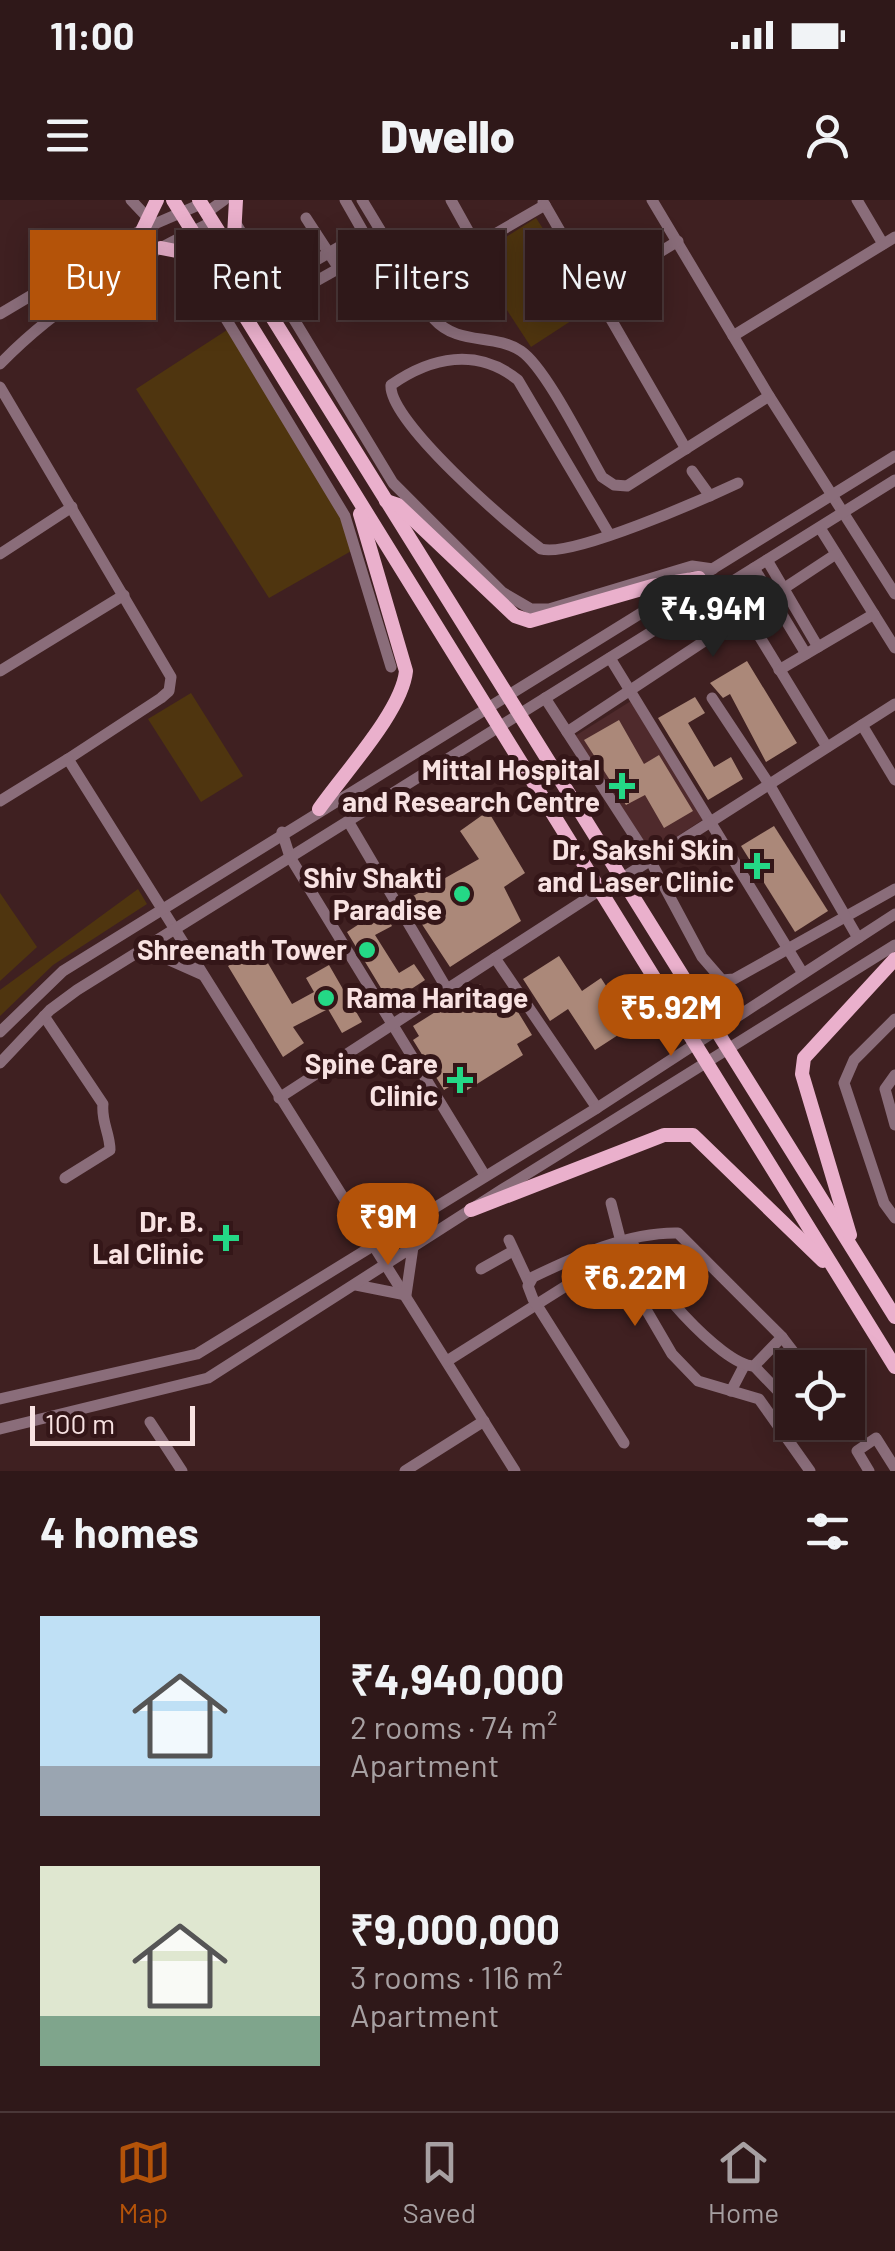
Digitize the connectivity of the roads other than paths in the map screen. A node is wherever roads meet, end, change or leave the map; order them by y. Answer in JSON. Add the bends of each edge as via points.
{"nodes":[{"id":1,"x":132,"y":200,"type":"edge"},
{"id":2,"x":224,"y":200,"type":"edge"},
{"id":3,"x":236,"y":200,"type":"edge"},
{"id":4,"x":345,"y":200,"type":"edge"},
{"id":5,"x":362,"y":200,"type":"edge"},
{"id":6,"x":450,"y":200,"type":"edge"},
{"id":7,"x":652,"y":200,"type":"edge"},
{"id":8,"x":857,"y":200,"type":"edge"},
{"id":9,"x":543,"y":202,"type":"edge"},
{"id":10,"x":177,"y":206,"type":"edge"},
{"id":11,"x":205,"y":210,"type":"edge"},
{"id":12,"x":149,"y":211,"type":"edge"},
{"id":13,"x":306,"y":218,"type":"dead end"},
{"id":14,"x":233,"y":219,"type":"junction"},
{"id":15,"x":191,"y":230,"type":"edge"},
{"id":16,"x":233,"y":230,"type":"edge"},
{"id":17,"x":363,"y":230,"type":"edge"},
{"id":18,"x":380,"y":230,"type":"edge"},
{"id":19,"x":467,"y":230,"type":"edge"},
{"id":20,"x":500,"y":230,"type":"edge"},
{"id":21,"x":560,"y":230,"type":"edge"},
{"id":22,"x":895,"y":236,"type":"edge"},
{"id":23,"x":176,"y":240,"type":"edge"},
{"id":24,"x":678,"y":241,"type":"junction"},
{"id":25,"x":883,"y":244,"type":"junction"},
{"id":26,"x":161,"y":248,"type":"junction"},
{"id":27,"x":176,"y":250,"type":"edge"},
{"id":28,"x":338,"y":250,"type":"edge"},
{"id":29,"x":662,"y":251,"type":"edge"},
{"id":30,"x":328,"y":253,"type":"junction"},
{"id":31,"x":318,"y":259,"type":"edge"},
{"id":32,"x":338,"y":270,"type":"joint"},
{"id":33,"x":318,"y":281,"type":"edge"},
{"id":34,"x":0,"y":314,"type":"edge"},
{"id":35,"x":226,"y":320,"type":"edge"},
{"id":36,"x":246,"y":320,"type":"edge"},
{"id":37,"x":272,"y":320,"type":"edge"},
{"id":38,"x":437,"y":320,"type":"edge"},
{"id":39,"x":614,"y":320,"type":"edge"},
{"id":40,"x":732,"y":336,"type":"junction"},
{"id":41,"x":0,"y":364,"type":"edge"},
{"id":42,"x":544,"y":380,"type":"junction"},
{"id":43,"x":0,"y":387,"type":"edge"},
{"id":44,"x":524,"y":390,"type":"junction"},
{"id":45,"x":768,"y":396,"type":"junction"},
{"id":46,"x":686,"y":450,"type":"junction"},
{"id":47,"x":895,"y":456,"type":"edge"},
{"id":48,"x":692,"y":471,"type":"dead end"},
{"id":49,"x":895,"y":480,"type":"edge"},
{"id":50,"x":738,"y":483,"type":"dead end"},
{"id":51,"x":831,"y":494,"type":"junction"},
{"id":52,"x":710,"y":496,"type":"junction"},
{"id":53,"x":355,"y":497,"type":"junction"},
{"id":54,"x":385,"y":501,"type":"junction"},
{"id":55,"x":72,"y":508,"type":"junction"},
{"id":56,"x":843,"y":513,"type":"junction"},
{"id":57,"x":820,"y":528,"type":"junction"},
{"id":58,"x":610,"y":534,"type":"junction"},
{"id":59,"x":0,"y":554,"type":"edge"},
{"id":60,"x":836,"y":554,"type":"junction"},
{"id":61,"x":767,"y":560,"type":"junction"},
{"id":62,"x":754,"y":568,"type":"junction"},
{"id":63,"x":713,"y":569,"type":"junction"},
{"id":64,"x":699,"y":578,"type":"junction"},
{"id":65,"x":728,"y":585,"type":"junction"},
{"id":66,"x":784,"y":589,"type":"junction"},
{"id":67,"x":895,"y":594,"type":"edge"},
{"id":68,"x":124,"y":595,"type":"junction"},
{"id":69,"x":771,"y":598,"type":"junction"},
{"id":70,"x":746,"y":614,"type":"junction"},
{"id":71,"x":874,"y":614,"type":"junction"},
{"id":72,"x":818,"y":647,"type":"junction"},
{"id":73,"x":895,"y":648,"type":"edge"},
{"id":74,"x":806,"y":654,"type":"junction"},
{"id":75,"x":610,"y":658,"type":"junction"},
{"id":76,"x":391,"y":667,"type":"dead end"},
{"id":77,"x":779,"y":670,"type":"junction"},
{"id":78,"x":0,"y":671,"type":"edge"},
{"id":79,"x":630,"y":690,"type":"junction"},
{"id":80,"x":508,"y":698,"type":"junction"},
{"id":81,"x":545,"y":698,"type":"junction"},
{"id":82,"x":712,"y":698,"type":"dead end"},
{"id":83,"x":895,"y":704,"type":"edge"},
{"id":84,"x":488,"y":710,"type":"junction"},
{"id":85,"x":519,"y":715,"type":"junction"},
{"id":86,"x":862,"y":725,"type":"junction"},
{"id":87,"x":498,"y":727,"type":"junction"},
{"id":88,"x":567,"y":732,"type":"junction"},
{"id":89,"x":827,"y":748,"type":"junction"},
{"id":90,"x":68,"y":759,"type":"junction"},
{"id":91,"x":895,"y":780,"type":"edge"},
{"id":92,"x":769,"y":784,"type":"junction"},
{"id":93,"x":0,"y":801,"type":"edge"},
{"id":94,"x":319,"y":809,"type":"junction"},
{"id":95,"x":712,"y":820,"type":"junction"},
{"id":96,"x":348,"y":821,"type":"junction"},
{"id":97,"x":282,"y":832,"type":"junction"},
{"id":98,"x":290,"y":857,"type":"junction"},
{"id":99,"x":650,"y":860,"type":"junction"},
{"id":100,"x":621,"y":879,"type":"junction"},
{"id":101,"x":895,"y":889,"type":"edge"},
{"id":102,"x":600,"y":890,"type":"junction"},
{"id":103,"x":164,"y":909,"type":"junction"},
{"id":104,"x":895,"y":914,"type":"edge"},
{"id":105,"x":847,"y":916,"type":"junction"},
{"id":106,"x":174,"y":930,"type":"junction"},
{"id":107,"x":858,"y":938,"type":"junction"},
{"id":108,"x":895,"y":945,"type":"edge"},
{"id":109,"x":790,"y":949,"type":"junction"},
{"id":110,"x":138,"y":952,"type":"junction"},
{"id":111,"x":496,"y":958,"type":"junction"},
{"id":112,"x":895,"y":959,"type":"edge"},
{"id":113,"x":802,"y":972,"type":"junction"},
{"id":114,"x":202,"y":975,"type":"junction"},
{"id":115,"x":447,"y":989,"type":"junction"},
{"id":116,"x":44,"y":1016,"type":"junction"},
{"id":117,"x":895,"y":1019,"type":"edge"},
{"id":118,"x":391,"y":1025,"type":"junction"},
{"id":119,"x":718,"y":1030,"type":"junction"},
{"id":120,"x":0,"y":1032,"type":"edge"},
{"id":121,"x":696,"y":1046,"type":"junction"},
{"id":122,"x":727,"y":1049,"type":"junction"},
{"id":123,"x":0,"y":1062,"type":"edge"},
{"id":124,"x":706,"y":1062,"type":"junction"},
{"id":125,"x":892,"y":1081,"type":"edge"},
{"id":126,"x":278,"y":1098,"type":"junction"},
{"id":127,"x":891,"y":1104,"type":"edge"},
{"id":128,"x":597,"y":1108,"type":"junction"},
{"id":129,"x":895,"y":1125,"type":"edge"},
{"id":130,"x":484,"y":1174,"type":"junction"},
{"id":131,"x":65,"y":1178,"type":"dead end"},
{"id":132,"x":611,"y":1204,"type":"dead end"},
{"id":133,"x":470,"y":1210,"type":"junction"},
{"id":134,"x":895,"y":1218,"type":"edge"},
{"id":135,"x":627,"y":1242,"type":"junction"},
{"id":136,"x":371,"y":1246,"type":"junction"},
{"id":137,"x":412,"y":1248,"type":"junction"},
{"id":138,"x":856,"y":1255,"type":"junction"},
{"id":139,"x":386,"y":1266,"type":"junction"},
{"id":140,"x":480,"y":1269,"type":"dead end"},
{"id":141,"x":838,"y":1276,"type":"junction"},
{"id":142,"x":529,"y":1283,"type":"junction"},
{"id":143,"x":356,"y":1285,"type":"junction"},
{"id":144,"x":406,"y":1295,"type":"junction"},
{"id":145,"x":536,"y":1305,"type":"junction"},
{"id":146,"x":895,"y":1317,"type":"edge"},
{"id":147,"x":782,"y":1338,"type":"junction"},
{"id":148,"x":792,"y":1350,"type":"edge"},
{"id":149,"x":448,"y":1361,"type":"junction"},
{"id":150,"x":749,"y":1366,"type":"junction"},
{"id":151,"x":895,"y":1366,"type":"edge"},
{"id":152,"x":775,"y":1388,"type":"edge"},
{"id":153,"x":731,"y":1391,"type":"junction"},
{"id":154,"x":0,"y":1399,"type":"edge"},
{"id":155,"x":484,"y":1420,"type":"junction"},
{"id":156,"x":150,"y":1422,"type":"dead end"},
{"id":157,"x":0,"y":1429,"type":"edge"},
{"id":158,"x":624,"y":1443,"type":"dead end"},
{"id":159,"x":895,"y":1468,"type":"edge"},
{"id":160,"x":182,"y":1471,"type":"edge"},
{"id":161,"x":405,"y":1471,"type":"edge"},
{"id":162,"x":515,"y":1471,"type":"edge"},
{"id":163,"x":810,"y":1471,"type":"edge"},
{"id":164,"x":869,"y":1471,"type":"edge"}],
"edges":[{"from":1,"to":12,"type":"street"},
{"from":2,"to":11,"type":"street"},
{"from":3,"to":14,"type":"main road"},
{"from":4,"to":17,"type":"street"},
{"from":5,"to":18,"type":"street"},
{"from":6,"to":19,"type":"street"},
{"from":7,"to":24,"type":"street"},
{"from":8,"to":25,"type":"street"},
{"from":9,"to":20,"type":"street"},
{"from":9,"to":21,"type":"street"},
{"from":10,"to":11,"type":"street"},
{"from":10,"to":12,"type":"street"},
{"from":10,"to":15,"type":"main road"},
{"from":12,"to":34,"type":"street"},
{"from":13,"to":30,"type":"street"},
{"from":14,"to":16,"type":"main road"},
{"from":14,"to":63,"type":"street","via":[[393,483],[518,604],[549,608],[692,566]]},
{"from":22,"to":25,"type":"street"},
{"from":23,"to":26,"type":"street"},
{"from":24,"to":29,"type":"street"},
{"from":24,"to":40,"type":"street"},
{"from":25,"to":40,"type":"street"},
{"from":26,"to":27,"type":"main road"},
{"from":26,"to":41,"type":"street","via":[[36,326]]},
{"from":28,"to":30,"type":"street"},
{"from":30,"to":31,"type":"street"},
{"from":30,"to":32,"type":"street"},
{"from":32,"to":33,"type":"street"},
{"from":35,"to":76,"type":"street","via":[[346,516]]},
{"from":36,"to":53,"type":"main road"},
{"from":37,"to":54,"type":"main road"},
{"from":38,"to":42,"type":"street","via":[[444,330],[519,350]]},
{"from":39,"to":46,"type":"street"},
{"from":40,"to":45,"type":"street"},
{"from":42,"to":44,"type":"street"},
{"from":42,"to":46,"type":"street","via":[[602,477],[614,485],[628,486]]},
{"from":43,"to":55,"type":"street"},
{"from":44,"to":58,"type":"street"},
{"from":44,"to":58,"type":"street","via":[[501,366],[454,358],[418,366],[390,391],[442,461],[540,549],[563,551]]},
{"from":45,"to":46,"type":"street"},
{"from":45,"to":51,"type":"street"},
{"from":47,"to":51,"type":"street"},
{"from":48,"to":52,"type":"street"},
{"from":49,"to":56,"type":"street"},
{"from":50,"to":52,"type":"street"},
{"from":51,"to":56,"type":"street"},
{"from":51,"to":63,"type":"street"},
{"from":52,"to":58,"type":"street"},
{"from":53,"to":84,"type":"main road"},
{"from":53,"to":94,"type":"main road","via":[[405,685]]},
{"from":54,"to":64,"type":"main road","via":[[398,505],[515,616],[530,622]]},
{"from":54,"to":80,"type":"main road"},
{"from":55,"to":59,"type":"street"},
{"from":55,"to":68,"type":"street"},
{"from":56,"to":57,"type":"street"},
{"from":56,"to":67,"type":"street"},
{"from":57,"to":60,"type":"street"},
{"from":57,"to":61,"type":"street"},
{"from":60,"to":66,"type":"street"},
{"from":60,"to":71,"type":"street"},
{"from":61,"to":62,"type":"street"},
{"from":61,"to":66,"type":"street"},
{"from":62,"to":65,"type":"street"},
{"from":62,"to":69,"type":"street"},
{"from":63,"to":64,"type":"street"},
{"from":64,"to":80,"type":"street"},
{"from":65,"to":70,"type":"street"},
{"from":65,"to":75,"type":"street"},
{"from":66,"to":69,"type":"street"},
{"from":66,"to":72,"type":"street"},
{"from":68,"to":78,"type":"street"},
{"from":68,"to":90,"type":"street","via":[[170,668],[169,691]]},
{"from":69,"to":70,"type":"street"},
{"from":69,"to":74,"type":"street"},
{"from":70,"to":77,"type":"street"},
{"from":70,"to":79,"type":"street"},
{"from":71,"to":72,"type":"street"},
{"from":71,"to":73,"type":"street"},
{"from":72,"to":74,"type":"street"},
{"from":74,"to":77,"type":"street"},
{"from":75,"to":79,"type":"street"},
{"from":75,"to":81,"type":"street"},
{"from":77,"to":89,"type":"street"},
{"from":79,"to":88,"type":"street"},
{"from":79,"to":95,"type":"street"},
{"from":80,"to":84,"type":"street"},
{"from":80,"to":85,"type":"main road"},
{"from":81,"to":85,"type":"street"},
{"from":81,"to":88,"type":"street"},
{"from":82,"to":92,"type":"street"},
{"from":83,"to":86,"type":"street"},
{"from":84,"to":87,"type":"main road"},
{"from":84,"to":94,"type":"street"},
{"from":85,"to":87,"type":"street"},
{"from":85,"to":100,"type":"main road"},
{"from":86,"to":89,"type":"street"},
{"from":86,"to":91,"type":"street"},
{"from":87,"to":96,"type":"street"},
{"from":87,"to":102,"type":"main road"},
{"from":88,"to":99,"type":"street"},
{"from":89,"to":92,"type":"street"},
{"from":90,"to":93,"type":"street"},
{"from":90,"to":103,"type":"street"},
{"from":92,"to":95,"type":"street"},
{"from":92,"to":105,"type":"street"},
{"from":94,"to":97,"type":"street"},
{"from":95,"to":99,"type":"street"},
{"from":95,"to":109,"type":"street"},
{"from":96,"to":98,"type":"street"},
{"from":96,"to":115,"type":"street"},
{"from":97,"to":98,"type":"street"},
{"from":97,"to":103,"type":"street"},
{"from":98,"to":106,"type":"street"},
{"from":98,"to":118,"type":"street"},
{"from":99,"to":100,"type":"street"},
{"from":99,"to":109,"type":"street","via":[[702,957],[722,980]]},
{"from":100,"to":119,"type":"main road"},
{"from":101,"to":105,"type":"street"},
{"from":102,"to":111,"type":"street"},
{"from":102,"to":121,"type":"main road"},
{"from":103,"to":106,"type":"street"},
{"from":103,"to":120,"type":"street","via":[[63,971]]},
{"from":104,"to":107,"type":"street"},
{"from":105,"to":107,"type":"street"},
{"from":105,"to":109,"type":"street"},
{"from":106,"to":110,"type":"street"},
{"from":106,"to":114,"type":"street"},
{"from":107,"to":113,"type":"street"},
{"from":108,"to":122,"type":"street"},
{"from":109,"to":113,"type":"street"},
{"from":110,"to":114,"type":"street"},
{"from":110,"to":116,"type":"street"},
{"from":111,"to":115,"type":"street"},
{"from":111,"to":128,"type":"street"},
{"from":112,"to":138,"type":"main road","via":[[804,1058],[802,1074]]},
{"from":113,"to":119,"type":"street"},
{"from":114,"to":126,"type":"street"},
{"from":115,"to":118,"type":"street"},
{"from":116,"to":123,"type":"street"},
{"from":116,"to":131,"type":"street","via":[[103,1104],[101,1122],[110,1143],[110,1150]]},
{"from":117,"to":134,"type":"street","via":[[854,1060],[844,1083]]},
{"from":118,"to":126,"type":"street"},
{"from":118,"to":130,"type":"street"},
{"from":119,"to":121,"type":"street"},
{"from":119,"to":122,"type":"main road"},
{"from":121,"to":124,"type":"main road"},
{"from":121,"to":128,"type":"street"},
{"from":122,"to":124,"type":"street"},
{"from":122,"to":138,"type":"main road"},
{"from":124,"to":133,"type":"street"},
{"from":124,"to":141,"type":"main road"},
{"from":125,"to":127,"type":"street"},
{"from":126,"to":136,"type":"street"},
{"from":127,"to":129,"type":"street"},
{"from":128,"to":130,"type":"street"},
{"from":130,"to":136,"type":"street"},
{"from":132,"to":135,"type":"street"},
{"from":133,"to":137,"type":"street"},
{"from":133,"to":141,"type":"main road","via":[[664,1135],[693,1135]]},
{"from":135,"to":142,"type":"street"},
{"from":135,"to":147,"type":"street","via":[[682,1235]]},
{"from":135,"to":150,"type":"street","via":[[677,1308]]},
{"from":136,"to":139,"type":"street"},
{"from":136,"to":154,"type":"street","via":[[197,1354]]},
{"from":137,"to":139,"type":"street"},
{"from":137,"to":144,"type":"street"},
{"from":138,"to":146,"type":"main road"},
{"from":139,"to":143,"type":"street"},
{"from":139,"to":144,"type":"street"},
{"from":140,"to":142,"type":"street","via":[[511,1246]]},
{"from":141,"to":151,"type":"main road"},
{"from":142,"to":145,"type":"street"},
{"from":143,"to":144,"type":"street"},
{"from":143,"to":157,"type":"street","via":[[208,1378]]},
{"from":144,"to":149,"type":"street"},
{"from":145,"to":149,"type":"street"},
{"from":145,"to":153,"type":"street","via":[[616,1258],[672,1354],[698,1381]]},
{"from":145,"to":158,"type":"street"},
{"from":147,"to":148,"type":"street"},
{"from":147,"to":150,"type":"street"},
{"from":149,"to":155,"type":"street"},
{"from":150,"to":152,"type":"street"},
{"from":150,"to":153,"type":"street"},
{"from":153,"to":163,"type":"street","via":[[760,1399]]},
{"from":155,"to":161,"type":"street"},
{"from":155,"to":162,"type":"street"},
{"from":156,"to":160,"type":"street"},
{"from":159,"to":164,"type":"street","via":[[876,1438],[856,1451]]}]}
